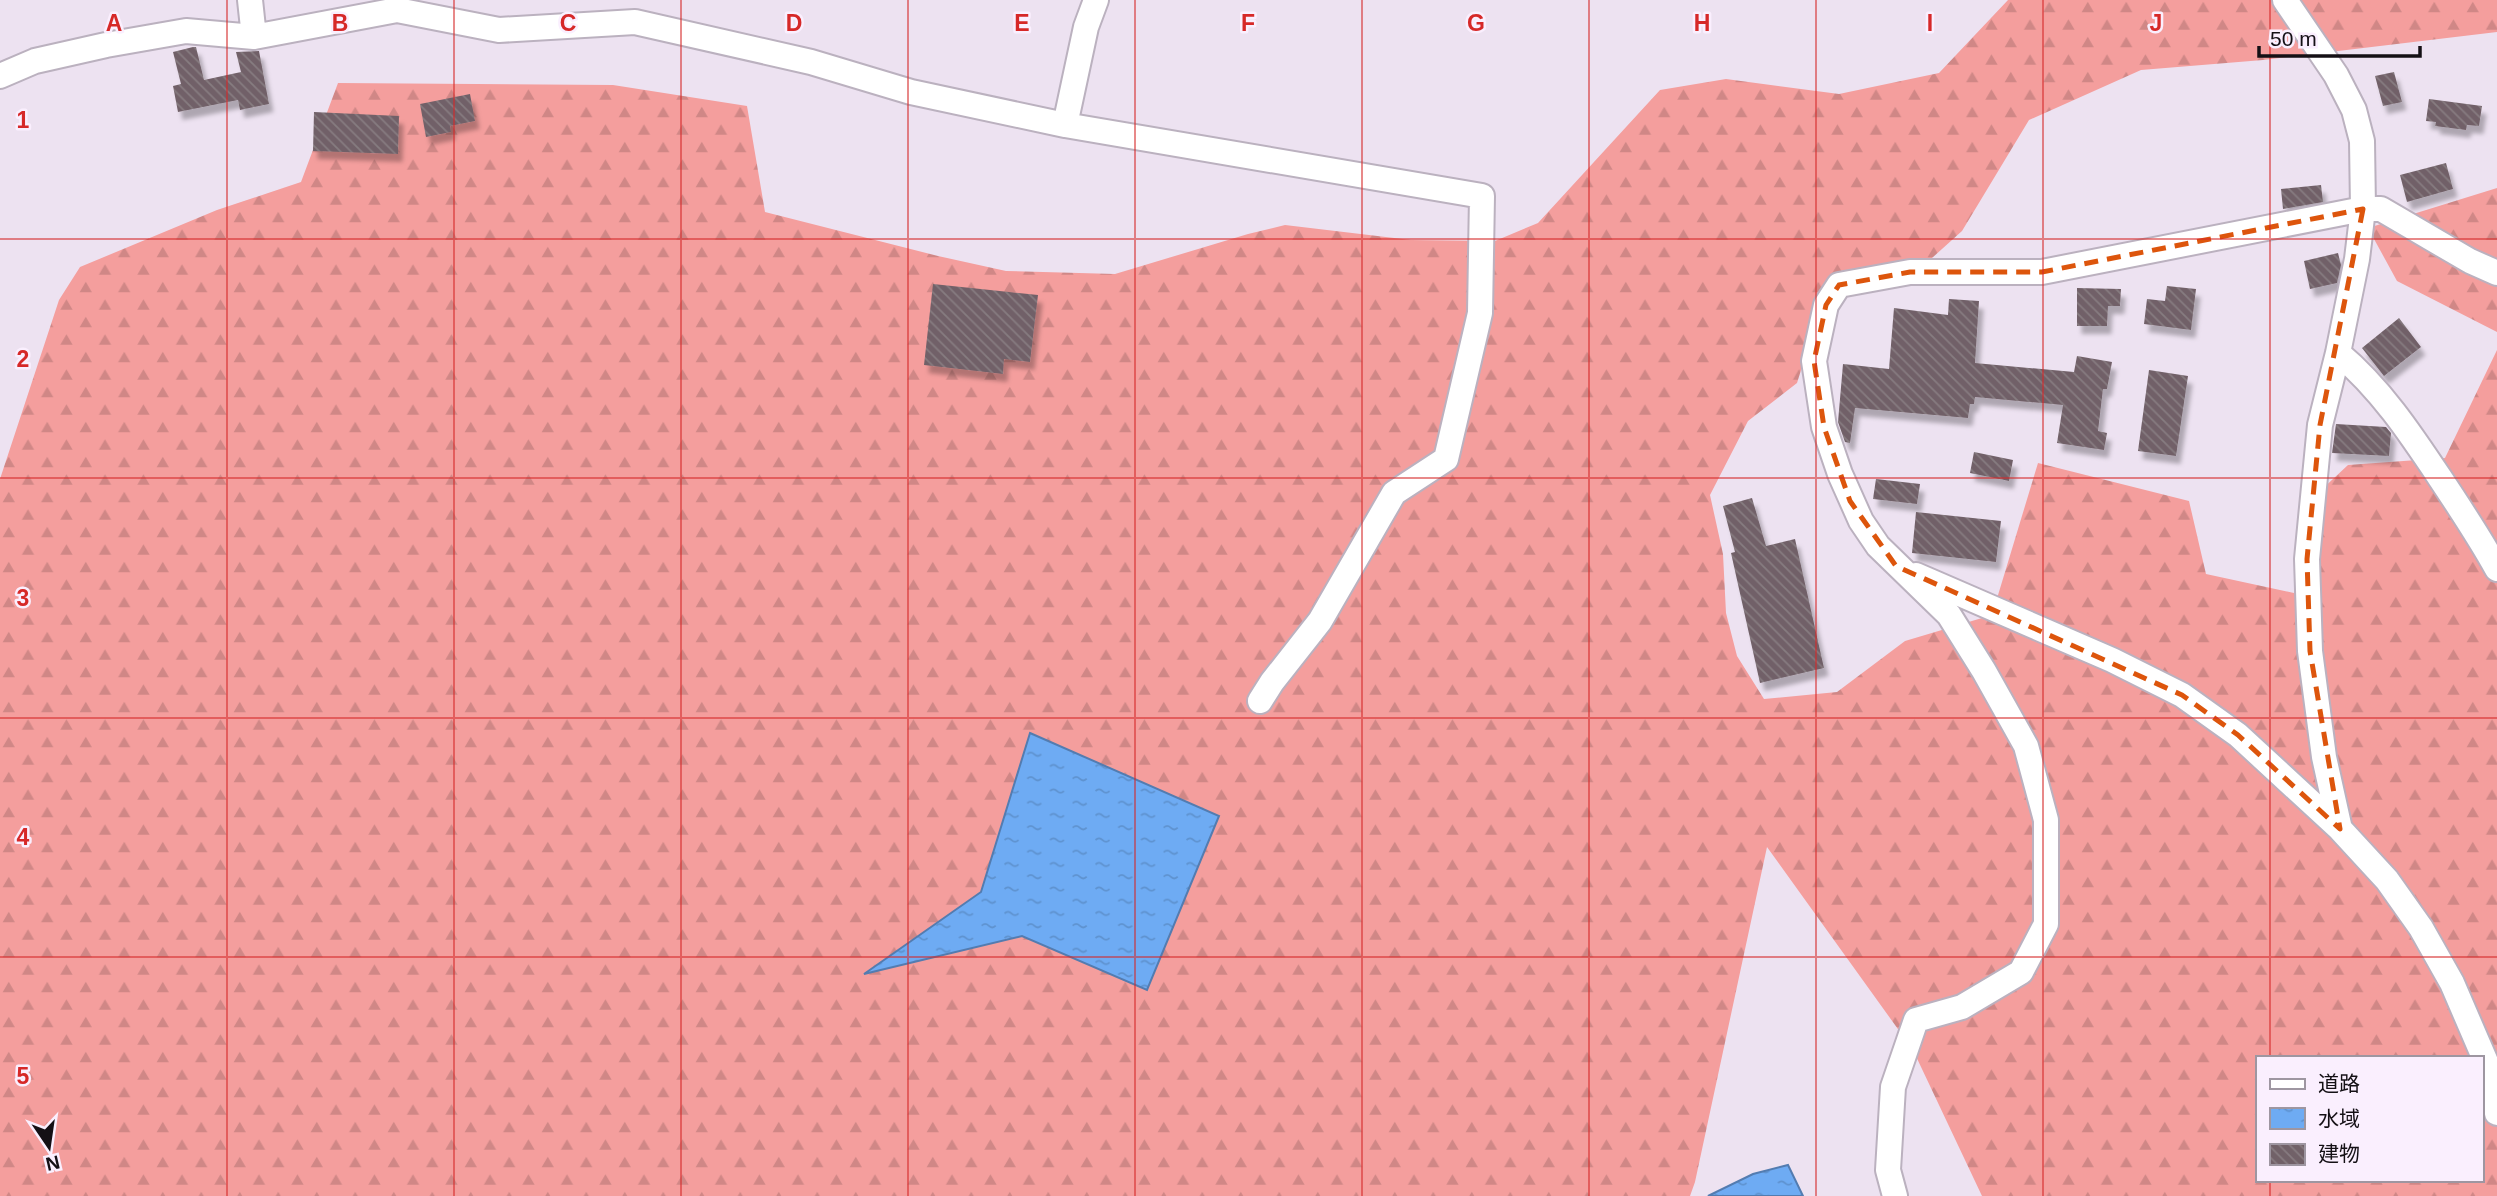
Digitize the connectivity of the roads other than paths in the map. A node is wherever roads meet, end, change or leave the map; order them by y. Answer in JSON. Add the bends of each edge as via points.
{"nodes":[{"id":1,"x":250,"y":0,"type":"edge"},
{"id":2,"x":1096,"y":0,"type":"edge"},
{"id":3,"x":2285,"y":0,"type":"edge"},
{"id":4,"x":254,"y":37,"type":"junction"},
{"id":5,"x":0,"y":76,"type":"edge"},
{"id":6,"x":1065,"y":125,"type":"junction"},
{"id":7,"x":2363,"y":209,"type":"junction"},
{"id":8,"x":2497,"y":273,"type":"edge"},
{"id":9,"x":2338,"y":353,"type":"junction"},
{"id":10,"x":1896,"y":566,"type":"junction"},
{"id":11,"x":2497,"y":569,"type":"edge"},
{"id":12,"x":1260,"y":701,"type":"dead end"},
{"id":13,"x":2340,"y":829,"type":"junction"},
{"id":14,"x":2493,"y":1074,"type":"edge"},
{"id":15,"x":2497,"y":1113,"type":"edge"},
{"id":16,"x":1895,"y":1196,"type":"edge"}],
"edges":[{"from":1,"to":4,"type":"street"},
{"from":2,"to":6,"type":"street"},
{"from":3,"to":7,"type":"street","via":[[2354,110],[2362,141]]},
{"from":4,"to":5,"type":"street","via":[[186,32],[106,44],[35,61]]},
{"from":4,"to":6,"type":"street","via":[[397,10],[499,30],[635,22],[811,62],[911,92]]},
{"from":6,"to":12,"type":"street","via":[[1482,196],[1480,313],[1446,459],[1394,493],[1320,621]]},
{"from":7,"to":8,"type":"street","via":[[2381,209]]},
{"from":7,"to":9,"type":"street"},
{"from":7,"to":10,"type":"street","via":[[2042,272],[1910,272],[1839,285],[1826,304],[1814,361],[1824,427],[1850,501]]},
{"from":9,"to":11,"type":"street","via":[[2407,428]]},
{"from":9,"to":13,"type":"street","via":[[2320,425],[2307,559],[2310,651],[2324,757]]},
{"from":10,"to":13,"type":"street","via":[[2182,695],[2238,735]]},
{"from":10,"to":16,"type":"street","via":[[1949,615],[2026,746],[2046,820],[2046,924],[2021,972],[1962,1007],[1916,1020],[1893,1087],[1888,1170]]},
{"from":13,"to":14,"type":"street","via":[[2387,880],[2421,929],[2452,983]]},
{"from":14,"to":15,"type":"street"}]}
